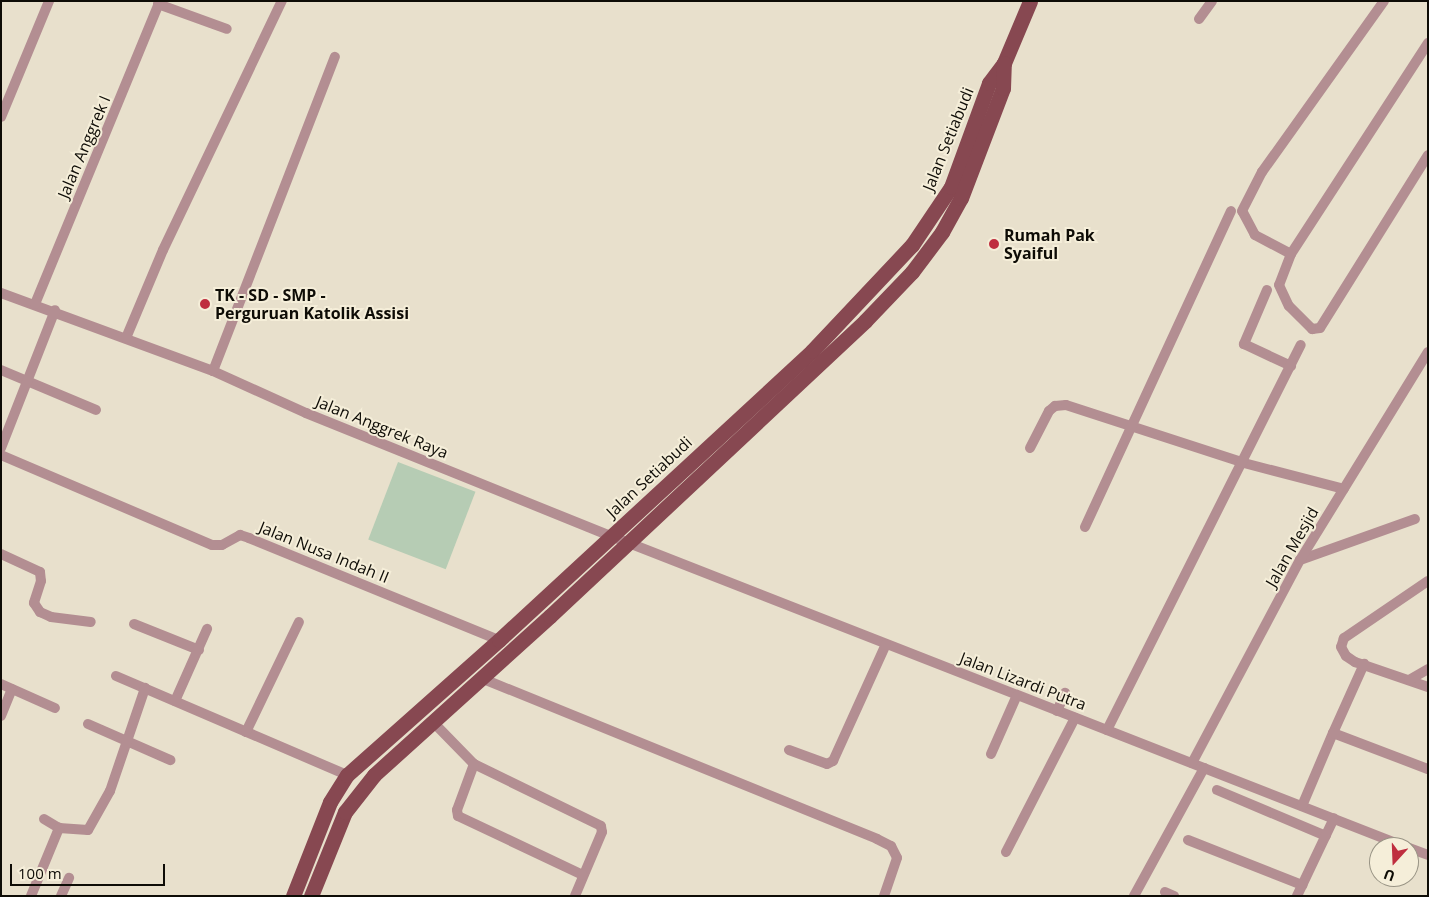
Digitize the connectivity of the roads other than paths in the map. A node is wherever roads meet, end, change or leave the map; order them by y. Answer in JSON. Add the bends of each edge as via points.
{"nodes":[{"id":1,"x":49,"y":1,"type":"edge"},
{"id":2,"x":282,"y":1,"type":"edge"},
{"id":3,"x":1030,"y":1,"type":"edge"},
{"id":4,"x":1212,"y":1,"type":"edge"},
{"id":5,"x":1384,"y":1,"type":"edge"},
{"id":6,"x":159,"y":3,"type":"edge"},
{"id":7,"x":1199,"y":19,"type":"dead end"},
{"id":8,"x":226,"y":29,"type":"dead end"},
{"id":9,"x":1428,"y":43,"type":"edge"},
{"id":10,"x":335,"y":56,"type":"dead end"},
{"id":11,"x":1004,"y":63,"type":"junction"},
{"id":12,"x":1,"y":117,"type":"edge"},
{"id":13,"x":1428,"y":155,"type":"edge"},
{"id":14,"x":1232,"y":211,"type":"dead end"},
{"id":15,"x":1291,"y":254,"type":"junction"},
{"id":16,"x":1267,"y":290,"type":"dead end"},
{"id":17,"x":1,"y":293,"type":"edge"},
{"id":18,"x":35,"y":304,"type":"junction"},
{"id":19,"x":55,"y":310,"type":"junction"},
{"id":20,"x":126,"y":338,"type":"junction"},
{"id":21,"x":1301,"y":345,"type":"dead end"},
{"id":22,"x":1428,"y":352,"type":"edge"},
{"id":23,"x":1291,"y":366,"type":"junction"},
{"id":24,"x":1,"y":370,"type":"edge"},
{"id":25,"x":213,"y":371,"type":"junction"},
{"id":26,"x":27,"y":381,"type":"junction"},
{"id":27,"x":96,"y":410,"type":"dead end"},
{"id":28,"x":1133,"y":428,"type":"junction"},
{"id":29,"x":1,"y":448,"type":"edge"},
{"id":30,"x":1030,"y":448,"type":"dead end"},
{"id":31,"x":1,"y":455,"type":"edge"},
{"id":32,"x":1244,"y":463,"type":"junction"},
{"id":33,"x":1344,"y":489,"type":"junction"},
{"id":34,"x":1415,"y":519,"type":"dead end"},
{"id":35,"x":1085,"y":527,"type":"dead end"},
{"id":36,"x":611,"y":536,"type":"junction"},
{"id":37,"x":628,"y":543,"type":"junction"},
{"id":38,"x":1,"y":554,"type":"edge"},
{"id":39,"x":1300,"y":560,"type":"junction"},
{"id":40,"x":1428,"y":581,"type":"edge"},
{"id":41,"x":91,"y":622,"type":"dead end"},
{"id":42,"x":299,"y":622,"type":"dead end"},
{"id":43,"x":134,"y":624,"type":"dead end"},
{"id":44,"x":207,"y":629,"type":"dead end"},
{"id":45,"x":499,"y":640,"type":"junction"},
{"id":46,"x":886,"y":644,"type":"junction"},
{"id":47,"x":199,"y":650,"type":"junction"},
{"id":48,"x":1364,"y":664,"type":"junction"},
{"id":49,"x":1428,"y":670,"type":"edge"},
{"id":50,"x":116,"y":676,"type":"dead end"},
{"id":51,"x":481,"y":678,"type":"junction"},
{"id":52,"x":1409,"y":680,"type":"junction"},
{"id":53,"x":1,"y":684,"type":"edge"},
{"id":54,"x":1428,"y":687,"type":"edge"},
{"id":55,"x":145,"y":688,"type":"junction"},
{"id":56,"x":12,"y":689,"type":"junction"},
{"id":57,"x":1065,"y":693,"type":"dead end"},
{"id":58,"x":1018,"y":695,"type":"junction"},
{"id":59,"x":175,"y":701,"type":"junction"},
{"id":60,"x":55,"y":708,"type":"dead end"},
{"id":61,"x":1057,"y":711,"type":"junction"},
{"id":62,"x":1,"y":716,"type":"edge"},
{"id":63,"x":1075,"y":718,"type":"junction"},
{"id":64,"x":432,"y":721,"type":"junction"},
{"id":65,"x":88,"y":724,"type":"dead end"},
{"id":66,"x":1107,"y":730,"type":"junction"},
{"id":67,"x":246,"y":732,"type":"junction"},
{"id":68,"x":1333,"y":733,"type":"junction"},
{"id":69,"x":127,"y":742,"type":"junction"},
{"id":70,"x":789,"y":750,"type":"dead end"},
{"id":71,"x":991,"y":754,"type":"dead end"},
{"id":72,"x":170,"y":760,"type":"dead end"},
{"id":73,"x":1192,"y":763,"type":"junction"},
{"id":74,"x":474,"y":764,"type":"junction"},
{"id":75,"x":1204,"y":768,"type":"junction"},
{"id":76,"x":1428,"y":769,"type":"edge"},
{"id":77,"x":347,"y":775,"type":"junction"},
{"id":78,"x":1217,"y":790,"type":"dead end"},
{"id":79,"x":1302,"y":806,"type":"junction"},
{"id":80,"x":1334,"y":818,"type":"junction"},
{"id":81,"x":44,"y":819,"type":"dead end"},
{"id":82,"x":59,"y":828,"type":"junction"},
{"id":83,"x":1326,"y":836,"type":"junction"},
{"id":84,"x":1381,"y":837,"type":"edge"},
{"id":85,"x":1188,"y":840,"type":"dead end"},
{"id":86,"x":1006,"y":852,"type":"dead end"},
{"id":87,"x":583,"y":875,"type":"junction"},
{"id":88,"x":69,"y":878,"type":"dead end"},
{"id":89,"x":1302,"y":885,"type":"junction"},
{"id":90,"x":31,"y":896,"type":"edge"},
{"id":91,"x":61,"y":896,"type":"edge"},
{"id":92,"x":293,"y":896,"type":"edge"},
{"id":93,"x":311,"y":896,"type":"edge"},
{"id":94,"x":574,"y":896,"type":"edge"},
{"id":95,"x":884,"y":896,"type":"edge"},
{"id":96,"x":1134,"y":896,"type":"edge"},
{"id":97,"x":1297,"y":896,"type":"edge"}],
"edges":[{"from":1,"to":12,"type":"street"},
{"from":2,"to":20,"type":"street","via":[[163,250]]},
{"from":3,"to":11,"type":"main road","name":"Jalan Setiabudi"},
{"from":4,"to":7,"type":"street"},
{"from":5,"to":15,"type":"street","via":[[1262,172],[1242,211],[1254,235]]},
{"from":6,"to":8,"type":"street"},
{"from":6,"to":18,"type":"street","name":"Jalan Anggrek I"},
{"from":9,"to":15,"type":"street"},
{"from":10,"to":25,"type":"street"},
{"from":11,"to":36,"type":"main road","name":"Jalan Setiabudi","via":[[989,83],[951,187],[912,245],[812,351]]},
{"from":11,"to":37,"type":"main road","name":"Jalan Setiabudi","via":[[1003,88],[961,198],[942,232],[912,272],[866,321]]},
{"from":13,"to":15,"type":"street","via":[[1317,330],[1312,330],[1297,317],[1279,285]]},
{"from":14,"to":28,"type":"street"},
{"from":16,"to":23,"type":"street","via":[[1244,344]]},
{"from":17,"to":18,"type":"street","name":"Jalan Anggrek Raya"},
{"from":18,"to":19,"type":"street","name":"Jalan Anggrek Raya"},
{"from":19,"to":20,"type":"street","name":"Jalan Anggrek Raya"},
{"from":19,"to":26,"type":"street"},
{"from":20,"to":25,"type":"street","name":"Jalan Anggrek Raya"},
{"from":21,"to":23,"type":"street"},
{"from":22,"to":33,"type":"street","name":"Jalan Mesjid"},
{"from":23,"to":32,"type":"street"},
{"from":24,"to":26,"type":"street"},
{"from":25,"to":36,"type":"street","name":"Jalan Anggrek Raya","via":[[315,416]]},
{"from":26,"to":27,"type":"street"},
{"from":26,"to":29,"type":"street"},
{"from":28,"to":30,"type":"street","via":[[1060,404],[1049,411]]},
{"from":28,"to":32,"type":"street"},
{"from":28,"to":35,"type":"street"},
{"from":31,"to":45,"type":"street","name":"Jalan Nusa Indah II","via":[[212,545],[222,545],[240,535]]},
{"from":32,"to":33,"type":"street"},
{"from":32,"to":66,"type":"street"},
{"from":33,"to":39,"type":"street","name":"Jalan Mesjid"},
{"from":34,"to":39,"type":"street"},
{"from":36,"to":37,"type":"street","name":"Jalan Anggrek Raya"},
{"from":36,"to":45,"type":"main road","name":"Jalan Setiabudi"},
{"from":37,"to":46,"type":"street","name":"Jalan Lizardi Putra"},
{"from":37,"to":51,"type":"main road","name":"Jalan Setiabudi"},
{"from":38,"to":41,"type":"street","via":[[40,572],[42,581],[34,603],[40,612],[50,617]]},
{"from":39,"to":73,"type":"street","name":"Jalan Mesjid"},
{"from":40,"to":48,"type":"street","via":[[1344,638],[1343,652]]},
{"from":42,"to":67,"type":"street"},
{"from":43,"to":47,"type":"street"},
{"from":44,"to":47,"type":"street"},
{"from":45,"to":77,"type":"main road","name":"Jalan Setiabudi"},
{"from":46,"to":58,"type":"street","name":"Jalan Lizardi Putra"},
{"from":46,"to":70,"type":"street","via":[[833,761],[827,764]]},
{"from":47,"to":59,"type":"street"},
{"from":48,"to":52,"type":"street"},
{"from":48,"to":68,"type":"street"},
{"from":49,"to":52,"type":"street"},
{"from":50,"to":55,"type":"street"},
{"from":51,"to":64,"type":"main road","name":"Jalan Setiabudi"},
{"from":51,"to":95,"type":"street","via":[[891,846],[897,858]]},
{"from":52,"to":54,"type":"street"},
{"from":53,"to":56,"type":"street"},
{"from":55,"to":59,"type":"street"},
{"from":55,"to":69,"type":"street"},
{"from":56,"to":60,"type":"street"},
{"from":56,"to":62,"type":"street"},
{"from":57,"to":61,"type":"street"},
{"from":58,"to":61,"type":"street","name":"Jalan Lizardi Putra"},
{"from":58,"to":71,"type":"street"},
{"from":59,"to":67,"type":"street"},
{"from":61,"to":63,"type":"street","name":"Jalan Lizardi Putra"},
{"from":63,"to":66,"type":"street","name":"Jalan Lizardi Putra"},
{"from":63,"to":86,"type":"street"},
{"from":64,"to":74,"type":"street"},
{"from":64,"to":93,"type":"main road","name":"Jalan Setiabudi","via":[[360,790],[345,812]]},
{"from":65,"to":69,"type":"street"},
{"from":66,"to":73,"type":"street","name":"Jalan Lizardi Putra"},
{"from":67,"to":77,"type":"street"},
{"from":68,"to":76,"type":"street"},
{"from":68,"to":79,"type":"street"},
{"from":69,"to":72,"type":"street"},
{"from":69,"to":82,"type":"street","via":[[110,791],[88,830]]},
{"from":73,"to":75,"type":"street","name":"Jalan Lizardi Putra"},
{"from":74,"to":87,"type":"street","via":[[457,810],[458,816]]},
{"from":74,"to":87,"type":"street","via":[[601,826],[602,832]]},
{"from":75,"to":79,"type":"street","name":"Jalan Lizardi Putra"},
{"from":75,"to":96,"type":"street"},
{"from":77,"to":92,"type":"main road","name":"Jalan Setiabudi","via":[[330,802]]},
{"from":78,"to":83,"type":"street"},
{"from":79,"to":80,"type":"street","name":"Jalan Lizardi Putra"},
{"from":80,"to":83,"type":"street"},
{"from":80,"to":84,"type":"street","name":"Jalan Lizardi Putra"},
{"from":81,"to":82,"type":"street"},
{"from":82,"to":90,"type":"street"},
{"from":83,"to":89,"type":"street"},
{"from":85,"to":89,"type":"street"},
{"from":87,"to":94,"type":"street"},
{"from":88,"to":91,"type":"street"},
{"from":89,"to":97,"type":"street"}]}
